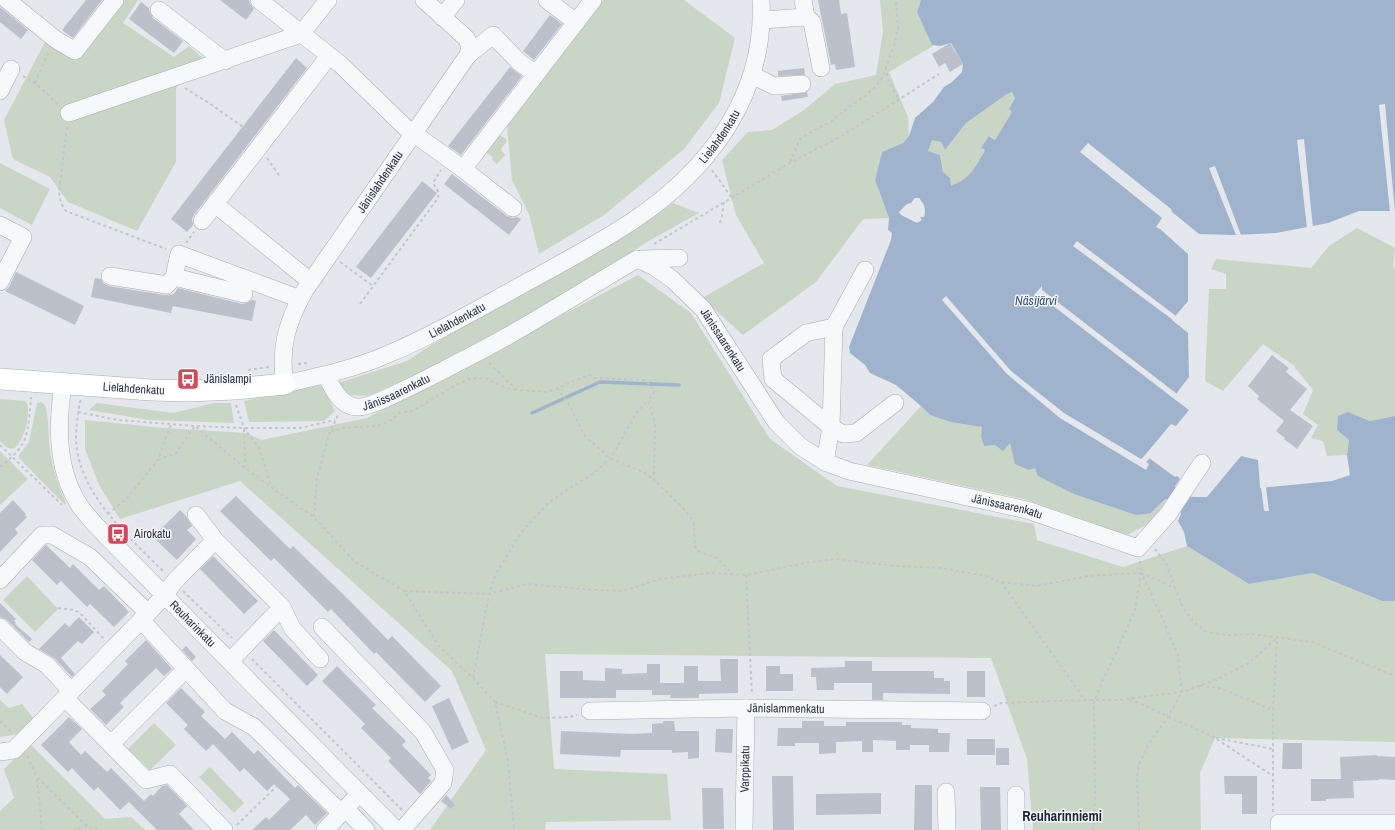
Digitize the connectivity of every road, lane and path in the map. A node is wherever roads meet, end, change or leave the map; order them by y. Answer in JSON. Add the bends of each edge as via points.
{"nodes":[{"id":1,"x":7,"y":0,"type":"edge"},
{"id":2,"x":115,"y":0,"type":"edge"},
{"id":3,"x":259,"y":0,"type":"edge"},
{"id":4,"x":328,"y":0,"type":"edge"},
{"id":5,"x":424,"y":0,"type":"edge"},
{"id":6,"x":456,"y":0,"type":"edge"},
{"id":7,"x":547,"y":0,"type":"edge"},
{"id":8,"x":592,"y":0,"type":"edge"},
{"id":9,"x":761,"y":0,"type":"edge"},
{"id":10,"x":803,"y":0,"type":"edge"},
{"id":11,"x":896,"y":0,"type":"edge"},
{"id":12,"x":160,"y":10,"type":"dead end"},
{"id":13,"x":442,"y":17,"type":"junction"},
{"id":14,"x":806,"y":17,"type":"junction"},
{"id":15,"x":762,"y":20,"type":"junction"},
{"id":16,"x":576,"y":22,"type":"junction"},
{"id":17,"x":301,"y":34,"type":"junction"},
{"id":18,"x":55,"y":39,"type":"junction"},
{"id":19,"x":468,"y":55,"type":"junction"},
{"id":20,"x":329,"y":56,"type":"junction"},
{"id":21,"x":225,"y":61,"type":"junction"},
{"id":22,"x":886,"y":65,"type":"junction"},
{"id":23,"x":821,"y":68,"type":"dead end"},
{"id":24,"x":11,"y":69,"type":"joint"},
{"id":25,"x":536,"y":74,"type":"junction"},
{"id":26,"x":939,"y":74,"type":"dead end"},
{"id":27,"x":752,"y":75,"type":"junction"},
{"id":28,"x":170,"y":80,"type":"junction"},
{"id":29,"x":35,"y":83,"type":"junction"},
{"id":30,"x":802,"y":84,"type":"dead end"},
{"id":31,"x":0,"y":91,"type":"edge"},
{"id":32,"x":899,"y":100,"type":"junction"},
{"id":33,"x":69,"y":113,"type":"junction"},
{"id":34,"x":413,"y":133,"type":"junction"},
{"id":35,"x":261,"y":144,"type":"junction"},
{"id":36,"x":447,"y":158,"type":"junction"},
{"id":37,"x":704,"y":160,"type":"junction"},
{"id":38,"x":790,"y":163,"type":"junction"},
{"id":39,"x":463,"y":169,"type":"junction"},
{"id":40,"x":280,"y":177,"type":"dead end"},
{"id":41,"x":731,"y":197,"type":"junction"},
{"id":42,"x":724,"y":201,"type":"junction"},
{"id":43,"x":216,"y":204,"type":"junction"},
{"id":44,"x":513,"y":208,"type":"dead end"},
{"id":45,"x":202,"y":221,"type":"joint"},
{"id":46,"x":720,"y":224,"type":"dead end"},
{"id":47,"x":0,"y":225,"type":"edge"},
{"id":48,"x":7,"y":254,"type":"edge"},
{"id":49,"x":179,"y":254,"type":"junction"},
{"id":50,"x":679,"y":258,"type":"dead end"},
{"id":51,"x":637,"y":259,"type":"junction"},
{"id":52,"x":336,"y":260,"type":"dead end"},
{"id":53,"x":223,"y":270,"type":"junction"},
{"id":54,"x":866,"y":270,"type":"dead end"},
{"id":55,"x":110,"y":276,"type":"dead end"},
{"id":56,"x":174,"y":277,"type":"junction"},
{"id":57,"x":310,"y":281,"type":"junction"},
{"id":58,"x":0,"y":282,"type":"edge"},
{"id":59,"x":373,"y":286,"type":"junction"},
{"id":60,"x":217,"y":288,"type":"junction"},
{"id":61,"x":244,"y":294,"type":"dead end"},
{"id":62,"x":300,"y":299,"type":"junction"},
{"id":63,"x":360,"y":304,"type":"dead end"},
{"id":64,"x":834,"y":327,"type":"junction"},
{"id":65,"x":477,"y":353,"type":"junction"},
{"id":66,"x":310,"y":363,"type":"dead end"},
{"id":67,"x":245,"y":370,"type":"dead end"},
{"id":68,"x":283,"y":375,"type":"junction"},
{"id":69,"x":326,"y":375,"type":"junction"},
{"id":70,"x":0,"y":379,"type":"edge"},
{"id":71,"x":63,"y":384,"type":"junction"},
{"id":72,"x":86,"y":385,"type":"junction"},
{"id":73,"x":557,"y":388,"type":"junction"},
{"id":74,"x":517,"y":390,"type":"junction"},
{"id":75,"x":31,"y":396,"type":"dead end"},
{"id":76,"x":234,"y":400,"type":"dead end"},
{"id":77,"x":648,"y":400,"type":"junction"},
{"id":78,"x":346,"y":403,"type":"junction"},
{"id":79,"x":895,"y":403,"type":"dead end"},
{"id":80,"x":78,"y":412,"type":"junction"},
{"id":81,"x":335,"y":420,"type":"junction"},
{"id":82,"x":171,"y":424,"type":"junction"},
{"id":83,"x":195,"y":426,"type":"junction"},
{"id":84,"x":244,"y":428,"type":"junction"},
{"id":85,"x":831,"y":428,"type":"junction"},
{"id":86,"x":331,"y":431,"type":"junction"},
{"id":87,"x":0,"y":445,"type":"edge"},
{"id":88,"x":12,"y":457,"type":"junction"},
{"id":89,"x":610,"y":458,"type":"junction"},
{"id":90,"x":158,"y":460,"type":"junction"},
{"id":91,"x":826,"y":462,"type":"junction"},
{"id":92,"x":1202,"y":462,"type":"dead end"},
{"id":93,"x":0,"y":466,"type":"edge"},
{"id":94,"x":245,"y":468,"type":"junction"},
{"id":95,"x":654,"y":480,"type":"junction"},
{"id":96,"x":272,"y":488,"type":"junction"},
{"id":97,"x":108,"y":514,"type":"junction"},
{"id":98,"x":196,"y":515,"type":"dead end"},
{"id":99,"x":314,"y":516,"type":"junction"},
{"id":100,"x":215,"y":540,"type":"junction"},
{"id":101,"x":1138,"y":548,"type":"junction"},
{"id":102,"x":1141,"y":573,"type":"junction"},
{"id":103,"x":734,"y":574,"type":"junction"},
{"id":104,"x":746,"y":574,"type":"junction"},
{"id":105,"x":0,"y":580,"type":"edge"},
{"id":106,"x":1000,"y":582,"type":"junction"},
{"id":107,"x":1175,"y":588,"type":"junction"},
{"id":108,"x":169,"y":589,"type":"junction"},
{"id":109,"x":404,"y":591,"type":"junction"},
{"id":110,"x":490,"y":594,"type":"junction"},
{"id":111,"x":282,"y":607,"type":"junction"},
{"id":112,"x":58,"y":608,"type":"dead end"},
{"id":113,"x":144,"y":617,"type":"junction"},
{"id":114,"x":0,"y":627,"type":"edge"},
{"id":115,"x":322,"y":627,"type":"dead end"},
{"id":116,"x":1277,"y":638,"type":"junction"},
{"id":117,"x":113,"y":648,"type":"junction"},
{"id":118,"x":242,"y":648,"type":"junction"},
{"id":119,"x":320,"y":659,"type":"dead end"},
{"id":120,"x":230,"y":661,"type":"junction"},
{"id":121,"x":186,"y":669,"type":"junction"},
{"id":122,"x":1395,"y":674,"type":"edge"},
{"id":123,"x":473,"y":678,"type":"junction"},
{"id":124,"x":1199,"y":686,"type":"junction"},
{"id":125,"x":1182,"y":692,"type":"junction"},
{"id":126,"x":68,"y":695,"type":"junction"},
{"id":127,"x":1129,"y":699,"type":"junction"},
{"id":128,"x":1085,"y":700,"type":"junction"},
{"id":129,"x":1094,"y":701,"type":"junction"},
{"id":130,"x":495,"y":702,"type":"junction"},
{"id":131,"x":749,"y":708,"type":"junction"},
{"id":132,"x":1273,"y":710,"type":"junction"},
{"id":133,"x":590,"y":711,"type":"joint"},
{"id":134,"x":982,"y":711,"type":"joint"},
{"id":135,"x":1168,"y":717,"type":"junction"},
{"id":136,"x":0,"y":721,"type":"edge"},
{"id":137,"x":1215,"y":738,"type":"junction"},
{"id":138,"x":110,"y":744,"type":"junction"},
{"id":139,"x":12,"y":748,"type":"edge"},
{"id":140,"x":1273,"y":749,"type":"junction"},
{"id":141,"x":296,"y":768,"type":"junction"},
{"id":142,"x":1273,"y":776,"type":"junction"},
{"id":143,"x":37,"y":777,"type":"junction"},
{"id":144,"x":946,"y":792,"type":"dead end"},
{"id":145,"x":359,"y":794,"type":"junction"},
{"id":146,"x":1016,"y":795,"type":"dead end"},
{"id":147,"x":343,"y":811,"type":"junction"},
{"id":148,"x":1395,"y":823,"type":"edge"},
{"id":149,"x":406,"y":825,"type":"edge"},
{"id":150,"x":87,"y":826,"type":"junction"},
{"id":151,"x":230,"y":827,"type":"edge"},
{"id":152,"x":1279,"y":827,"type":"edge"},
{"id":153,"x":42,"y":830,"type":"edge"},
{"id":154,"x":73,"y":830,"type":"edge"},
{"id":155,"x":98,"y":830,"type":"edge"},
{"id":156,"x":324,"y":830,"type":"edge"},
{"id":157,"x":366,"y":830,"type":"edge"},
{"id":158,"x":396,"y":830,"type":"edge"},
{"id":159,"x":514,"y":830,"type":"edge"},
{"id":160,"x":744,"y":830,"type":"edge"},
{"id":161,"x":947,"y":830,"type":"edge"},
{"id":162,"x":1016,"y":830,"type":"edge"},
{"id":163,"x":1093,"y":830,"type":"edge"},
{"id":164,"x":1139,"y":830,"type":"edge"}],
"edges":[{"from":1,"to":18,"type":"street"},
{"from":2,"to":18,"type":"street","via":[[75,51]]},
{"from":3,"to":17,"type":"street"},
{"from":4,"to":17,"type":"street"},
{"from":5,"to":13,"type":"street"},
{"from":6,"to":13,"type":"street"},
{"from":7,"to":16,"type":"street"},
{"from":8,"to":16,"type":"street"},
{"from":9,"to":15,"type":"street","name":"Lielahdenkatu"},
{"from":10,"to":14,"type":"street"},
{"from":11,"to":22,"type":"path","via":[[898,28]]},
{"from":12,"to":21,"type":"street"},
{"from":13,"to":19,"type":"street","via":[[470,43]]},
{"from":14,"to":15,"type":"street"},
{"from":14,"to":23,"type":"street","via":[[812,22]]},
{"from":15,"to":27,"type":"street","name":"Lielahdenkatu","via":[[760,46]]},
{"from":16,"to":25,"type":"street"},
{"from":17,"to":20,"type":"street"},
{"from":17,"to":21,"type":"street"},
{"from":18,"to":29,"type":"path"},
{"from":19,"to":25,"type":"street","name":"Jänislahdenkatu","via":[[493,35],[519,62]]},
{"from":19,"to":34,"type":"street","name":"Jänislahdenkatu"},
{"from":20,"to":34,"type":"street"},
{"from":20,"to":35,"type":"street"},
{"from":21,"to":28,"type":"street"},
{"from":22,"to":32,"type":"path","via":[[887,78]]},
{"from":22,"to":38,"type":"path","via":[[881,80],[867,95],[832,121],[800,140]]},
{"from":24,"to":29,"type":"path"},
{"from":24,"to":31,"type":"street"},
{"from":25,"to":39,"type":"street"},
{"from":26,"to":32,"type":"path"},
{"from":27,"to":30,"type":"street","via":[[774,86]]},
{"from":27,"to":37,"type":"street","name":"Lielahdenkatu","via":[[733,119]]},
{"from":28,"to":33,"type":"street"},
{"from":28,"to":35,"type":"path","via":[[209,103]]},
{"from":29,"to":33,"type":"path"},
{"from":32,"to":38,"type":"path","via":[[840,137]]},
{"from":33,"to":49,"type":"path","via":[[59,192],[66,211]]},
{"from":34,"to":36,"type":"street"},
{"from":34,"to":57,"type":"street","name":"Jänislahdenkatu"},
{"from":35,"to":40,"type":"path"},
{"from":35,"to":43,"type":"street"},
{"from":36,"to":39,"type":"street"},
{"from":36,"to":59,"type":"path","via":[[433,183],[439,193],[438,198]]},
{"from":37,"to":41,"type":"path"},
{"from":37,"to":69,"type":"street","name":"Lielahdenkatu","via":[[632,222],[564,262],[421,339],[385,356]]},
{"from":38,"to":41,"type":"path"},
{"from":39,"to":44,"type":"street"},
{"from":41,"to":42,"type":"path"},
{"from":42,"to":46,"type":"path"},
{"from":42,"to":51,"type":"path","via":[[650,246]]},
{"from":43,"to":45,"type":"street"},
{"from":43,"to":57,"type":"street"},
{"from":45,"to":49,"type":"path"},
{"from":47,"to":48,"type":"street","via":[[23,237]]},
{"from":48,"to":58,"type":"street"},
{"from":49,"to":53,"type":"street"},
{"from":49,"to":56,"type":"street"},
{"from":50,"to":51,"type":"street"},
{"from":51,"to":65,"type":"street","name":"Jänissaarenkatu"},
{"from":51,"to":91,"type":"street","name":"Jänissaarenkatu","via":[[655,267],[673,280],[703,309],[776,422],[800,446]]},
{"from":52,"to":59,"type":"path"},
{"from":53,"to":60,"type":"street"},
{"from":53,"to":62,"type":"street"},
{"from":54,"to":64,"type":"street"},
{"from":55,"to":56,"type":"street","via":[[167,285]]},
{"from":56,"to":60,"type":"street"},
{"from":57,"to":62,"type":"street","name":"Jänislahdenkatu"},
{"from":59,"to":63,"type":"path"},
{"from":60,"to":61,"type":"street"},
{"from":62,"to":68,"type":"street","name":"Jänislahdenkatu","via":[[285,337]]},
{"from":64,"to":85,"type":"street"},
{"from":64,"to":85,"type":"street","via":[[806,333],[771,359],[773,379]]},
{"from":65,"to":74,"type":"path"},
{"from":65,"to":78,"type":"street","name":"Jänissaarenkatu","via":[[397,394],[366,406],[359,408]]},
{"from":66,"to":68,"type":"path"},
{"from":67,"to":68,"type":"path"},
{"from":68,"to":69,"type":"street","name":"Lielahdenkatu"},
{"from":68,"to":72,"type":"main road","name":"Lielahdenkatu","via":[[234,389],[190,391]]},
{"from":69,"to":78,"type":"street","name":"Jänissaarenkatu","via":[[333,389]]},
{"from":70,"to":71,"type":"main road","name":"Lielahdenkatu"},
{"from":71,"to":72,"type":"main road","name":"Lielahdenkatu"},
{"from":71,"to":108,"type":"street","name":"Reuharinkatu","via":[[60,447],[63,470],[72,492],[92,521]]},
{"from":72,"to":80,"type":"path","via":[[85,397],[80,402]]},
{"from":73,"to":74,"type":"path","via":[[548,392]]},
{"from":73,"to":77,"type":"path","via":[[589,375],[595,378],[645,380],[654,389]]},
{"from":73,"to":89,"type":"path","via":[[585,436]]},
{"from":74,"to":86,"type":"path","via":[[485,378],[470,379],[413,411],[399,413],[393,419],[377,426]]},
{"from":75,"to":88,"type":"path","via":[[25,440]]},
{"from":76,"to":84,"type":"path"},
{"from":77,"to":89,"type":"path","via":[[636,413]]},
{"from":77,"to":95,"type":"path","via":[[655,422]]},
{"from":78,"to":81,"type":"path"},
{"from":79,"to":85,"type":"street","via":[[856,433],[843,434]]},
{"from":80,"to":82,"type":"path","via":[[118,420]]},
{"from":80,"to":97,"type":"path","via":[[76,439],[79,458],[92,490]]},
{"from":81,"to":84,"type":"path","via":[[300,428]]},
{"from":81,"to":86,"type":"path"},
{"from":82,"to":83,"type":"path"},
{"from":82,"to":90,"type":"path"},
{"from":83,"to":84,"type":"path"},
{"from":83,"to":90,"type":"path","via":[[176,453]]},
{"from":83,"to":94,"type":"path"},
{"from":84,"to":94,"type":"path"},
{"from":84,"to":96,"type":"path","via":[[259,448]]},
{"from":85,"to":91,"type":"street"},
{"from":86,"to":99,"type":"path","via":[[317,478]]},
{"from":87,"to":88,"type":"path"},
{"from":88,"to":93,"type":"path"},
{"from":89,"to":95,"type":"path","via":[[645,473]]},
{"from":89,"to":110,"type":"path","via":[[593,474],[549,502],[523,530],[496,574]]},
{"from":90,"to":97,"type":"path","via":[[128,497]]},
{"from":91,"to":101,"type":"street","name":"Jänissaarenkatu","via":[[849,471],[1027,510]]},
{"from":92,"to":101,"type":"street","via":[[1169,513]]},
{"from":94,"to":96,"type":"path"},
{"from":95,"to":103,"type":"path","via":[[694,522],[695,547],[717,558]]},
{"from":96,"to":99,"type":"path"},
{"from":97,"to":108,"type":"path"},
{"from":98,"to":100,"type":"street"},
{"from":99,"to":109,"type":"path","via":[[355,562]]},
{"from":100,"to":108,"type":"street"},
{"from":100,"to":111,"type":"street"},
{"from":101,"to":102,"type":"path"},
{"from":101,"to":107,"type":"path","via":[[1154,547],[1166,562]]},
{"from":102,"to":106,"type":"path","via":[[1088,576],[1037,586]]},
{"from":102,"to":107,"type":"path"},
{"from":102,"to":125,"type":"path","via":[[1178,656]]},
{"from":102,"to":129,"type":"path","via":[[1135,610]]},
{"from":103,"to":104,"type":"path"},
{"from":103,"to":110,"type":"path","via":[[711,573],[660,579],[624,591],[526,584]]},
{"from":104,"to":106,"type":"path","via":[[837,559],[940,568],[986,576]]},
{"from":104,"to":131,"type":"path"},
{"from":105,"to":113,"type":"street","via":[[42,535],[52,534],[90,557]]},
{"from":106,"to":128,"type":"path"},
{"from":107,"to":116,"type":"path","via":[[1183,608],[1193,621],[1207,632]]},
{"from":108,"to":113,"type":"street"},
{"from":108,"to":118,"type":"path"},
{"from":108,"to":120,"type":"street","name":"Reuharinkatu"},
{"from":109,"to":110,"type":"path"},
{"from":109,"to":123,"type":"path","via":[[439,646]]},
{"from":110,"to":123,"type":"path"},
{"from":111,"to":118,"type":"street"},
{"from":111,"to":119,"type":"street","via":[[292,628]]},
{"from":112,"to":117,"type":"path","via":[[80,613]]},
{"from":113,"to":117,"type":"street"},
{"from":113,"to":121,"type":"street"},
{"from":114,"to":126,"type":"street","via":[[25,652],[46,665]]},
{"from":115,"to":149,"type":"street","via":[[423,732],[445,770],[443,783]]},
{"from":116,"to":122,"type":"path","via":[[1312,642]]},
{"from":116,"to":124,"type":"path","via":[[1249,663]]},
{"from":116,"to":132,"type":"path"},
{"from":117,"to":126,"type":"street"},
{"from":118,"to":120,"type":"street"},
{"from":118,"to":149,"type":"path"},
{"from":120,"to":145,"type":"street","name":"Reuharinkatu"},
{"from":121,"to":138,"type":"street"},
{"from":121,"to":141,"type":"street","via":[[225,711],[254,727]]},
{"from":123,"to":130,"type":"path"},
{"from":124,"to":125,"type":"path"},
{"from":124,"to":132,"type":"path","via":[[1219,688]]},
{"from":125,"to":127,"type":"path"},
{"from":125,"to":135,"type":"path"},
{"from":126,"to":138,"type":"street"},
{"from":126,"to":139,"type":"street"},
{"from":127,"to":129,"type":"path"},
{"from":127,"to":135,"type":"path"},
{"from":128,"to":129,"type":"path"},
{"from":128,"to":134,"type":"path","via":[[1001,703]]},
{"from":129,"to":163,"type":"path"},
{"from":130,"to":133,"type":"path","via":[[543,718],[569,718]]},
{"from":130,"to":159,"type":"path","via":[[508,760]]},
{"from":131,"to":133,"type":"street","name":"Jänislammenkatu"},
{"from":131,"to":134,"type":"street","name":"Jänislammenkatu"},
{"from":131,"to":160,"type":"street","name":"Varppikatu"},
{"from":132,"to":140,"type":"path"},
{"from":135,"to":137,"type":"path"},
{"from":135,"to":164,"type":"path","via":[[1147,746],[1139,765]]},
{"from":136,"to":139,"type":"path"},
{"from":137,"to":140,"type":"path"},
{"from":137,"to":142,"type":"path"},
{"from":138,"to":151,"type":"street","via":[[146,780],[170,774]]},
{"from":139,"to":143,"type":"path"},
{"from":140,"to":142,"type":"path"},
{"from":141,"to":147,"type":"street"},
{"from":141,"to":151,"type":"path"},
{"from":142,"to":152,"type":"path","via":[[1272,811]]},
{"from":143,"to":150,"type":"path"},
{"from":143,"to":153,"type":"path"},
{"from":144,"to":161,"type":"street"},
{"from":145,"to":147,"type":"street"},
{"from":145,"to":158,"type":"street","name":"Reuharinkatu"},
{"from":146,"to":162,"type":"street"},
{"from":147,"to":156,"type":"street"},
{"from":147,"to":157,"type":"street"},
{"from":148,"to":152,"type":"street"},
{"from":150,"to":154,"type":"path"},
{"from":150,"to":155,"type":"path"}]}
